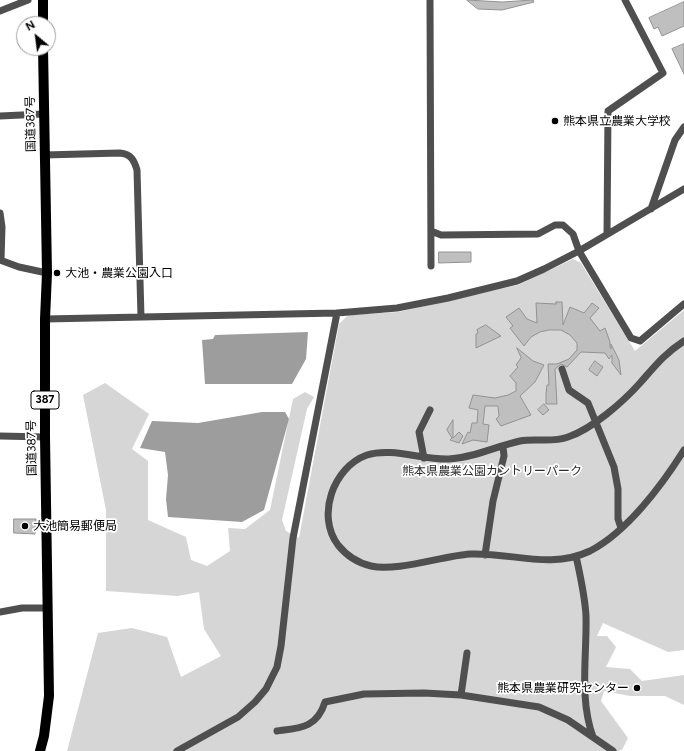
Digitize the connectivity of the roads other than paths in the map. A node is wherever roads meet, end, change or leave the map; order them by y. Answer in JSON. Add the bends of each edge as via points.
{"nodes":[{"id":1,"x":28,"y":0,"type":"edge"},
{"id":2,"x":43,"y":0,"type":"edge"},
{"id":3,"x":430,"y":0,"type":"edge"},
{"id":4,"x":625,"y":0,"type":"edge"},
{"id":5,"x":0,"y":11,"type":"edge"},
{"id":6,"x":43,"y":16,"type":"edge"},
{"id":7,"x":43,"y":56,"type":"edge"},
{"id":8,"x":43,"y":114,"type":"junction"},
{"id":9,"x":0,"y":116,"type":"edge"},
{"id":10,"x":684,"y":127,"type":"edge"},
{"id":11,"x":44,"y":154,"type":"junction"},
{"id":12,"x":684,"y":189,"type":"edge"},
{"id":13,"x":651,"y":208,"type":"junction"},
{"id":14,"x":0,"y":213,"type":"edge"},
{"id":15,"x":431,"y":231,"type":"junction"},
{"id":16,"x":607,"y":234,"type":"junction"},
{"id":17,"x":579,"y":251,"type":"junction"},
{"id":18,"x":1,"y":260,"type":"edge"},
{"id":19,"x":431,"y":266,"type":"dead end"},
{"id":20,"x":47,"y":273,"type":"junction"},
{"id":21,"x":684,"y":304,"type":"edge"},
{"id":22,"x":337,"y":313,"type":"junction"},
{"id":23,"x":141,"y":317,"type":"junction"},
{"id":24,"x":45,"y":319,"type":"junction"},
{"id":25,"x":684,"y":341,"type":"edge"},
{"id":26,"x":562,"y":369,"type":"dead end"},
{"id":27,"x":430,"y":410,"type":"dead end"},
{"id":28,"x":596,"y":421,"type":"junction"},
{"id":29,"x":0,"y":436,"type":"edge"},
{"id":30,"x":45,"y":437,"type":"junction"},
{"id":31,"x":504,"y":447,"type":"junction"},
{"id":32,"x":684,"y":450,"type":"edge"},
{"id":33,"x":424,"y":458,"type":"junction"},
{"id":34,"x":621,"y":528,"type":"junction"},
{"id":35,"x":485,"y":555,"type":"junction"},
{"id":36,"x":576,"y":556,"type":"junction"},
{"id":37,"x":48,"y":608,"type":"junction"},
{"id":38,"x":0,"y":612,"type":"edge"},
{"id":39,"x":467,"y":653,"type":"dead end"},
{"id":40,"x":461,"y":695,"type":"junction"},
{"id":41,"x":277,"y":731,"type":"dead end"},
{"id":42,"x":593,"y":737,"type":"junction"},
{"id":43,"x":40,"y":751,"type":"edge"},
{"id":44,"x":177,"y":751,"type":"edge"},
{"id":45,"x":613,"y":751,"type":"edge"}],
"edges":[{"from":1,"to":5,"type":"street"},
{"from":2,"to":6,"type":"highway"},
{"from":3,"to":15,"type":"street"},
{"from":4,"to":16,"type":"street","via":[[663,73],[608,111]]},
{"from":7,"to":8,"type":"highway","name":"国道387号","number":"387"},
{"from":8,"to":9,"type":"street"},
{"from":8,"to":11,"type":"highway","name":"国道387号","number":"387"},
{"from":10,"to":13,"type":"street","via":[[675,140]]},
{"from":11,"to":20,"type":"highway","name":"国道387号","number":"387"},
{"from":11,"to":23,"type":"street","via":[[120,153],[134,160],[137,170]]},
{"from":12,"to":13,"type":"street"},
{"from":13,"to":16,"type":"street"},
{"from":14,"to":18,"type":"street"},
{"from":15,"to":17,"type":"street","via":[[441,235],[538,234],[556,225],[563,225],[573,234]]},
{"from":15,"to":19,"type":"street"},
{"from":16,"to":17,"type":"street"},
{"from":17,"to":21,"type":"street","via":[[632,338],[640,341]]},
{"from":17,"to":22,"type":"street","via":[[517,281],[396,308]]},
{"from":18,"to":20,"type":"street"},
{"from":20,"to":24,"type":"highway","name":"国道387号","number":"387"},
{"from":22,"to":23,"type":"street"},
{"from":22,"to":44,"type":"street","via":[[293,538],[281,646],[276,667],[266,689],[238,717]]},
{"from":23,"to":24,"type":"street"},
{"from":24,"to":30,"type":"highway","name":"国道387号","number":"387"},
{"from":25,"to":28,"type":"street","via":[[663,356],[638,384]]},
{"from":26,"to":28,"type":"street","via":[[569,390],[588,403]]},
{"from":27,"to":33,"type":"street","via":[[419,432]]},
{"from":28,"to":31,"type":"street","via":[[569,437],[522,441]]},
{"from":28,"to":34,"type":"street","via":[[614,467]]},
{"from":29,"to":30,"type":"street"},
{"from":30,"to":37,"type":"highway","name":"国道387号","number":"387"},
{"from":31,"to":33,"type":"street","via":[[450,459]]},
{"from":31,"to":35,"type":"street","via":[[492,501]]},
{"from":32,"to":34,"type":"street","via":[[646,502]]},
{"from":33,"to":35,"type":"street","via":[[382,452],[367,455],[352,463],[340,476],[331,494],[327,514],[330,530],[338,545],[351,558],[371,566],[393,566],[470,554]]},
{"from":34,"to":36,"type":"street","via":[[600,544]]},
{"from":35,"to":36,"type":"street","via":[[548,561]]},
{"from":36,"to":42,"type":"street","via":[[586,614],[584,697],[587,722]]},
{"from":37,"to":38,"type":"street","via":[[22,608]]},
{"from":37,"to":43,"type":"highway","name":"国道387号","number":"387","via":[[49,696]]},
{"from":39,"to":40,"type":"street"},
{"from":40,"to":41,"type":"street","via":[[364,694],[325,702],[322,712],[314,721],[302,727]]},
{"from":40,"to":42,"type":"street","via":[[539,707],[568,720]]},
{"from":42,"to":45,"type":"street"}]}
